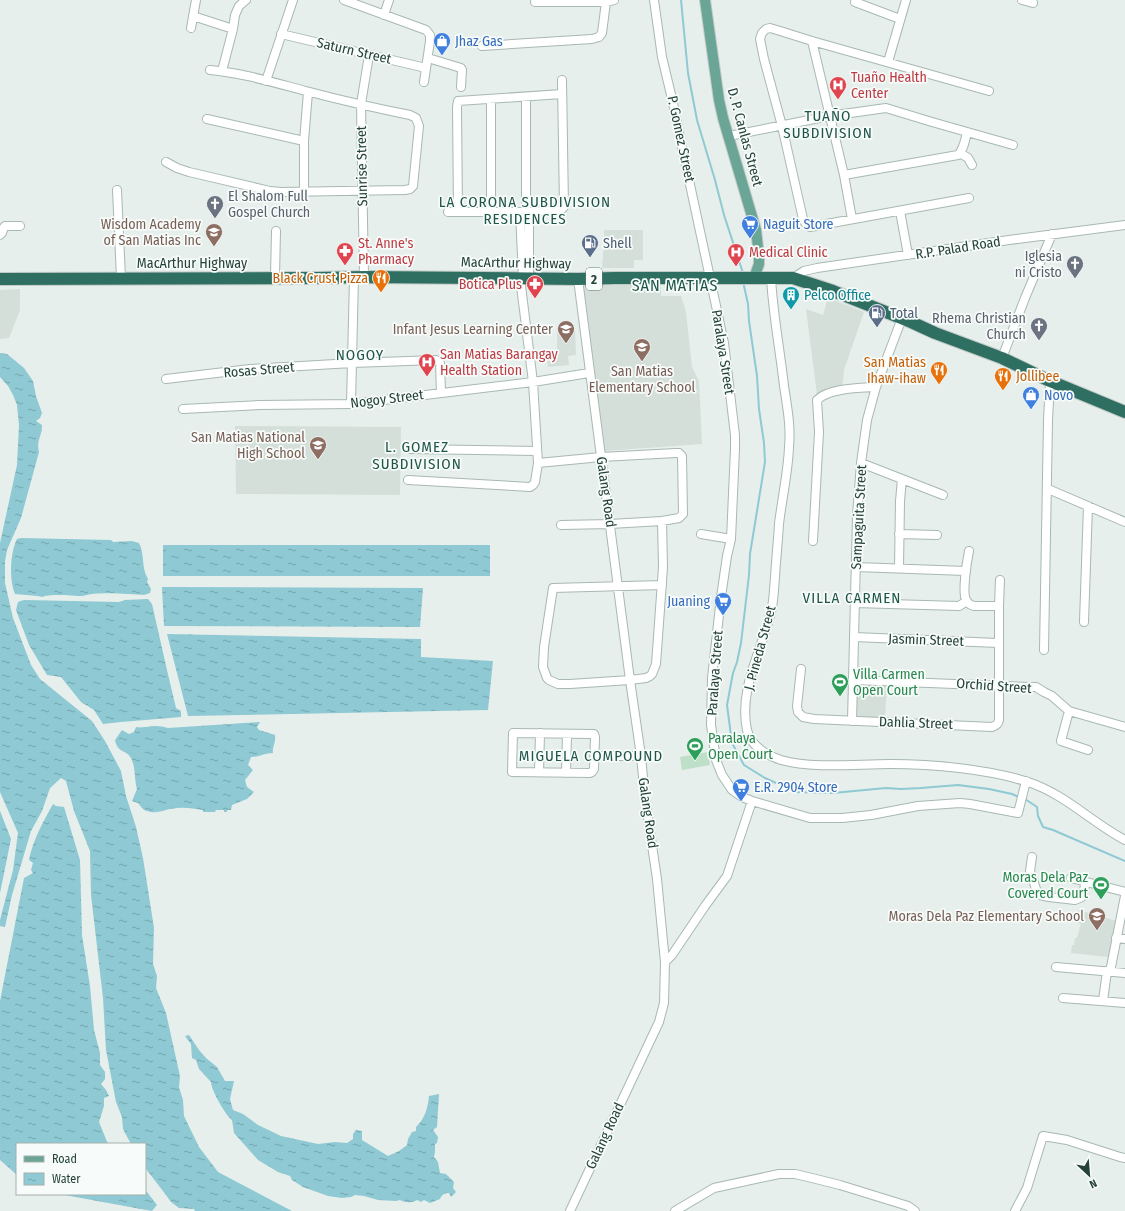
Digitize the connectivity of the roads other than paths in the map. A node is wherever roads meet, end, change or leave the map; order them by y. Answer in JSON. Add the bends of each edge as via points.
{"nodes":[{"id":1,"x":196,"y":0,"type":"edge"},
{"id":2,"x":246,"y":0,"type":"edge"},
{"id":3,"x":293,"y":0,"type":"edge"},
{"id":4,"x":344,"y":0,"type":"edge"},
{"id":5,"x":389,"y":0,"type":"edge"},
{"id":6,"x":654,"y":0,"type":"edge"},
{"id":7,"x":705,"y":0,"type":"edge"},
{"id":8,"x":906,"y":0,"type":"edge"},
{"id":9,"x":1022,"y":0,"type":"edge"},
{"id":10,"x":610,"y":1,"type":"edge"},
{"id":11,"x":535,"y":2,"type":"dead end"},
{"id":12,"x":855,"y":2,"type":"dead end"},
{"id":13,"x":1033,"y":4,"type":"dead end"},
{"id":14,"x":384,"y":15,"type":"junction"},
{"id":15,"x":193,"y":16,"type":"junction"},
{"id":16,"x":900,"y":19,"type":"junction"},
{"id":17,"x":191,"y":28,"type":"dead end"},
{"id":18,"x":233,"y":29,"type":"junction"},
{"id":19,"x":281,"y":34,"type":"junction"},
{"id":20,"x":812,"y":41,"type":"junction"},
{"id":21,"x":482,"y":46,"type":"dead end"},
{"id":22,"x":369,"y":55,"type":"junction"},
{"id":23,"x":428,"y":58,"type":"junction"},
{"id":24,"x":888,"y":62,"type":"junction"},
{"id":25,"x":426,"y":68,"type":"junction"},
{"id":26,"x":210,"y":70,"type":"dead end"},
{"id":27,"x":222,"y":71,"type":"junction"},
{"id":28,"x":562,"y":80,"type":"dead end"},
{"id":29,"x":266,"y":81,"type":"junction"},
{"id":30,"x":424,"y":82,"type":"dead end"},
{"id":31,"x":461,"y":86,"type":"dead end"},
{"id":32,"x":989,"y":91,"type":"dead end"},
{"id":33,"x":308,"y":92,"type":"junction"},
{"id":34,"x":562,"y":94,"type":"junction"},
{"id":35,"x":526,"y":97,"type":"junction"},
{"id":36,"x":491,"y":99,"type":"junction"},
{"id":37,"x":361,"y":104,"type":"junction"},
{"id":38,"x":829,"y":116,"type":"junction"},
{"id":39,"x":207,"y":119,"type":"dead end"},
{"id":40,"x":782,"y":126,"type":"junction"},
{"id":41,"x":967,"y":132,"type":"junction"},
{"id":42,"x":729,"y":136,"type":"junction"},
{"id":43,"x":304,"y":141,"type":"junction"},
{"id":44,"x":1013,"y":144,"type":"dead end"},
{"id":45,"x":960,"y":153,"type":"junction"},
{"id":46,"x":166,"y":162,"type":"dead end"},
{"id":47,"x":972,"y":165,"type":"dead end"},
{"id":48,"x":844,"y":175,"type":"junction"},
{"id":49,"x":117,"y":190,"type":"dead end"},
{"id":50,"x":304,"y":191,"type":"junction"},
{"id":51,"x":363,"y":191,"type":"junction"},
{"id":52,"x":968,"y":198,"type":"dead end"},
{"id":53,"x":492,"y":211,"type":"junction"},
{"id":54,"x":900,"y":211,"type":"junction"},
{"id":55,"x":448,"y":212,"type":"dead end"},
{"id":56,"x":458,"y":212,"type":"junction"},
{"id":57,"x":525,"y":212,"type":"junction"},
{"id":58,"x":852,"y":219,"type":"junction"},
{"id":59,"x":1125,"y":225,"type":"edge"},
{"id":60,"x":20,"y":226,"type":"dead end"},
{"id":61,"x":276,"y":231,"type":"dead end"},
{"id":62,"x":1052,"y":234,"type":"junction"},
{"id":63,"x":0,"y":235,"type":"edge"},
{"id":64,"x":908,"y":255,"type":"junction"},
{"id":65,"x":759,"y":256,"type":"junction"},
{"id":66,"x":275,"y":277,"type":"junction"},
{"id":67,"x":359,"y":277,"type":"junction"},
{"id":68,"x":121,"y":278,"type":"junction"},
{"id":69,"x":710,"y":278,"type":"junction"},
{"id":70,"x":754,"y":278,"type":"junction"},
{"id":71,"x":770,"y":278,"type":"junction"},
{"id":72,"x":793,"y":278,"type":"junction"},
{"id":73,"x":0,"y":279,"type":"edge"},
{"id":74,"x":524,"y":279,"type":"junction"},
{"id":75,"x":578,"y":279,"type":"junction"},
{"id":76,"x":902,"y":318,"type":"junction"},
{"id":77,"x":1002,"y":358,"type":"junction"},
{"id":78,"x":352,"y":363,"type":"junction"},
{"id":79,"x":589,"y":373,"type":"junction"},
{"id":80,"x":166,"y":379,"type":"dead end"},
{"id":81,"x":1050,"y":381,"type":"junction"},
{"id":82,"x":533,"y":382,"type":"junction"},
{"id":83,"x":876,"y":387,"type":"junction"},
{"id":84,"x":441,"y":393,"type":"junction"},
{"id":85,"x":352,"y":404,"type":"junction"},
{"id":86,"x":183,"y":409,"type":"dead end"},
{"id":87,"x":1125,"y":412,"type":"edge"},
{"id":88,"x":410,"y":449,"type":"dead end"},
{"id":89,"x":537,"y":451,"type":"junction"},
{"id":90,"x":601,"y":457,"type":"junction"},
{"id":91,"x":538,"y":463,"type":"junction"},
{"id":92,"x":861,"y":463,"type":"junction"},
{"id":93,"x":902,"y":479,"type":"junction"},
{"id":94,"x":408,"y":480,"type":"dead end"},
{"id":95,"x":1048,"y":489,"type":"junction"},
{"id":96,"x":943,"y":495,"type":"dead end"},
{"id":97,"x":1088,"y":506,"type":"junction"},
{"id":98,"x":662,"y":521,"type":"junction"},
{"id":99,"x":1125,"y":522,"type":"edge"},
{"id":100,"x":610,"y":524,"type":"junction"},
{"id":101,"x":561,"y":525,"type":"dead end"},
{"id":102,"x":701,"y":534,"type":"dead end"},
{"id":103,"x":899,"y":534,"type":"junction"},
{"id":104,"x":937,"y":535,"type":"dead end"},
{"id":105,"x":731,"y":539,"type":"junction"},
{"id":106,"x":813,"y":541,"type":"dead end"},
{"id":107,"x":969,"y":551,"type":"dead end"},
{"id":108,"x":856,"y":567,"type":"junction"},
{"id":109,"x":899,"y":568,"type":"junction"},
{"id":110,"x":966,"y":571,"type":"junction"},
{"id":111,"x":1000,"y":580,"type":"dead end"},
{"id":112,"x":662,"y":585,"type":"junction"},
{"id":113,"x":618,"y":586,"type":"junction"},
{"id":114,"x":967,"y":601,"type":"junction"},
{"id":115,"x":855,"y":603,"type":"junction"},
{"id":116,"x":999,"y":606,"type":"junction"},
{"id":117,"x":1084,"y":622,"type":"dead end"},
{"id":118,"x":854,"y":636,"type":"junction"},
{"id":119,"x":998,"y":643,"type":"junction"},
{"id":120,"x":1044,"y":650,"type":"dead end"},
{"id":121,"x":801,"y":669,"type":"dead end"},
{"id":122,"x":630,"y":680,"type":"junction"},
{"id":123,"x":853,"y":680,"type":"junction"},
{"id":124,"x":998,"y":684,"type":"junction"},
{"id":125,"x":1069,"y":711,"type":"junction"},
{"id":126,"x":852,"y":721,"type":"junction"},
{"id":127,"x":1125,"y":727,"type":"edge"},
{"id":128,"x":540,"y":733,"type":"junction"},
{"id":129,"x":567,"y":734,"type":"junction"},
{"id":130,"x":1088,"y":750,"type":"dead end"},
{"id":131,"x":595,"y":756,"type":"junction"},
{"id":132,"x":641,"y":756,"type":"junction"},
{"id":133,"x":539,"y":772,"type":"junction"},
{"id":134,"x":566,"y":773,"type":"junction"},
{"id":135,"x":1026,"y":781,"type":"junction"},
{"id":136,"x":752,"y":801,"type":"junction"},
{"id":137,"x":1125,"y":840,"type":"edge"},
{"id":138,"x":1032,"y":857,"type":"dead end"},
{"id":139,"x":1071,"y":878,"type":"dead end"},
{"id":140,"x":1086,"y":882,"type":"junction"},
{"id":141,"x":1125,"y":892,"type":"edge"},
{"id":142,"x":1125,"y":896,"type":"edge"},
{"id":143,"x":1116,"y":938,"type":"junction"},
{"id":144,"x":1125,"y":939,"type":"edge"},
{"id":145,"x":665,"y":962,"type":"junction"},
{"id":146,"x":1056,"y":967,"type":"dead end"},
{"id":147,"x":1108,"y":972,"type":"junction"},
{"id":148,"x":1125,"y":973,"type":"edge"},
{"id":149,"x":1063,"y":998,"type":"dead end"},
{"id":150,"x":1103,"y":1001,"type":"junction"},
{"id":151,"x":1125,"y":1003,"type":"edge"},
{"id":152,"x":1125,"y":1158,"type":"edge"},
{"id":153,"x":570,"y":1211,"type":"edge"},
{"id":154,"x":675,"y":1211,"type":"edge"},
{"id":155,"x":915,"y":1211,"type":"edge"},
{"id":156,"x":1015,"y":1211,"type":"edge"}],
"edges":[{"from":1,"to":15,"type":"street"},
{"from":2,"to":18,"type":"street","via":[[239,6]]},
{"from":3,"to":19,"type":"street"},
{"from":4,"to":14,"type":"street"},
{"from":5,"to":14,"type":"street"},
{"from":6,"to":69,"type":"street","name":"P. Gomez Street","via":[[662,57]]},
{"from":7,"to":42,"type":"main road","name":"D. P. Canlas Street","via":[[719,100]]},
{"from":8,"to":16,"type":"street"},
{"from":9,"to":13,"type":"street"},
{"from":10,"to":11,"type":"street"},
{"from":10,"to":21,"type":"street","via":[[599,37]]},
{"from":12,"to":16,"type":"street"},
{"from":14,"to":23,"type":"street","via":[[426,30],[430,35]]},
{"from":15,"to":17,"type":"street"},
{"from":15,"to":18,"type":"street"},
{"from":16,"to":24,"type":"street"},
{"from":18,"to":27,"type":"street"},
{"from":19,"to":22,"type":"street","name":"Saturn Street"},
{"from":19,"to":29,"type":"street"},
{"from":20,"to":24,"type":"street"},
{"from":20,"to":38,"type":"street"},
{"from":20,"to":40,"type":"street","via":[[770,28],[762,33],[760,39],[764,59]]},
{"from":22,"to":25,"type":"street","name":"Saturn Street"},
{"from":22,"to":37,"type":"street","name":"Sunrise Street"},
{"from":23,"to":25,"type":"street"},
{"from":23,"to":31,"type":"street","via":[[461,68]]},
{"from":24,"to":32,"type":"street"},
{"from":25,"to":30,"type":"street"},
{"from":26,"to":27,"type":"street"},
{"from":27,"to":29,"type":"street"},
{"from":28,"to":34,"type":"street"},
{"from":29,"to":33,"type":"street"},
{"from":33,"to":37,"type":"street"},
{"from":33,"to":43,"type":"street"},
{"from":34,"to":35,"type":"street"},
{"from":34,"to":57,"type":"street","via":[[564,207],[561,210]]},
{"from":35,"to":36,"type":"street"},
{"from":35,"to":57,"type":"street"},
{"from":36,"to":53,"type":"street"},
{"from":36,"to":56,"type":"street","via":[[458,101]]},
{"from":37,"to":51,"type":"street","name":"Sunrise Street"},
{"from":37,"to":51,"type":"street","via":[[410,115],[416,118],[419,126],[413,186],[405,190]]},
{"from":38,"to":40,"type":"street"},
{"from":38,"to":41,"type":"street","via":[[886,108]]},
{"from":38,"to":48,"type":"street"},
{"from":39,"to":43,"type":"street"},
{"from":40,"to":42,"type":"street"},
{"from":40,"to":58,"type":"street","via":[[806,224],[810,227]]},
{"from":41,"to":44,"type":"street"},
{"from":41,"to":45,"type":"street"},
{"from":42,"to":65,"type":"main road","name":"D. P. Canlas Street","via":[[756,230]]},
{"from":43,"to":50,"type":"street"},
{"from":45,"to":47,"type":"street","via":[[968,158]]},
{"from":45,"to":48,"type":"street"},
{"from":46,"to":50,"type":"street","via":[[189,172],[270,191]]},
{"from":48,"to":58,"type":"street"},
{"from":49,"to":68,"type":"street"},
{"from":50,"to":51,"type":"street"},
{"from":51,"to":67,"type":"street","name":"Sunrise Street"},
{"from":52,"to":54,"type":"street"},
{"from":53,"to":56,"type":"street"},
{"from":53,"to":57,"type":"street"},
{"from":54,"to":58,"type":"street"},
{"from":54,"to":64,"type":"street"},
{"from":55,"to":56,"type":"street"},
{"from":57,"to":74,"type":"street"},
{"from":59,"to":62,"type":"street","name":"R.P. Palad Road"},
{"from":60,"to":63,"type":"street","via":[[5,226]]},
{"from":61,"to":66,"type":"street"},
{"from":62,"to":64,"type":"street","name":"R.P. Palad Road"},
{"from":62,"to":77,"type":"street","via":[[1024,298]]},
{"from":64,"to":72,"type":"street","name":"R.P. Palad Road","via":[[804,271]]},
{"from":65,"to":70,"type":"main road","name":"D. P. Canlas Street"},
{"from":65,"to":71,"type":"main road","name":"D. P. Canlas Street"},
{"from":66,"to":67,"type":"highway","name":"MacArthur Highway","number":"2"},
{"from":66,"to":68,"type":"highway","name":"MacArthur Highway","number":"2"},
{"from":67,"to":74,"type":"highway","name":"MacArthur Highway","number":"2"},
{"from":67,"to":78,"type":"street","name":"Sunrise Street"},
{"from":68,"to":73,"type":"highway","name":"MacArthur Highway","number":"2"},
{"from":69,"to":70,"type":"highway","name":"MacArthur Highway","number":"2"},
{"from":69,"to":75,"type":"highway","name":"MacArthur Highway","number":"2"},
{"from":69,"to":105,"type":"street","name":"Paralaya Street","via":[[724,343],[735,435]]},
{"from":70,"to":71,"type":"highway","name":"MacArthur Highway","number":"2"},
{"from":71,"to":72,"type":"highway","name":"MacArthur Highway","number":"2"},
{"from":71,"to":135,"type":"street","name":"J. Pineda Street","via":[[790,446],[772,606],[753,667],[745,706],[750,740],[769,755],[792,762],[933,766]]},
{"from":72,"to":76,"type":"highway","name":"MacArthur Highway","number":"2"},
{"from":74,"to":75,"type":"highway","name":"MacArthur Highway","number":"2"},
{"from":74,"to":82,"type":"street"},
{"from":75,"to":79,"type":"street","name":"Galang Road"},
{"from":76,"to":77,"type":"highway","name":"MacArthur Highway","number":"2"},
{"from":76,"to":83,"type":"street","name":"Sampaguita Street"},
{"from":77,"to":81,"type":"highway","name":"MacArthur Highway","number":"2"},
{"from":78,"to":80,"type":"street","name":"Rosas Street"},
{"from":78,"to":84,"type":"street","name":"Rosas Street","via":[[436,360],[440,363]]},
{"from":78,"to":85,"type":"street","name":"Sunrise Street"},
{"from":79,"to":82,"type":"street","name":"Nogoy Street"},
{"from":79,"to":90,"type":"street","name":"Galang Road"},
{"from":81,"to":87,"type":"highway","name":"MacArthur Highway","number":"2"},
{"from":81,"to":95,"type":"street"},
{"from":82,"to":84,"type":"street","name":"Nogoy Street"},
{"from":82,"to":89,"type":"street"},
{"from":83,"to":92,"type":"street","name":"Sampaguita Street"},
{"from":83,"to":106,"type":"street","via":[[840,391],[820,397],[818,400],[819,432]]},
{"from":84,"to":85,"type":"street","name":"Nogoy Street"},
{"from":85,"to":86,"type":"street","name":"Nogoy Street"},
{"from":88,"to":89,"type":"street"},
{"from":89,"to":91,"type":"street"},
{"from":90,"to":91,"type":"street"},
{"from":90,"to":98,"type":"street","via":[[681,454],[682,514],[679,518]]},
{"from":90,"to":100,"type":"street","name":"Galang Road"},
{"from":91,"to":94,"type":"street","via":[[535,482],[530,487]]},
{"from":92,"to":93,"type":"street"},
{"from":92,"to":108,"type":"street","name":"Sampaguita Street"},
{"from":93,"to":96,"type":"street"},
{"from":93,"to":103,"type":"street"},
{"from":95,"to":97,"type":"street"},
{"from":95,"to":120,"type":"street"},
{"from":97,"to":99,"type":"street"},
{"from":97,"to":117,"type":"street"},
{"from":98,"to":100,"type":"street"},
{"from":98,"to":112,"type":"street"},
{"from":100,"to":101,"type":"street"},
{"from":100,"to":113,"type":"street","name":"Galang Road"},
{"from":102,"to":105,"type":"street"},
{"from":103,"to":104,"type":"street"},
{"from":103,"to":109,"type":"street"},
{"from":105,"to":136,"type":"street","name":"Paralaya Street","via":[[722,590],[712,678],[711,725],[716,760],[722,775],[732,790],[742,798]]},
{"from":107,"to":110,"type":"street"},
{"from":108,"to":109,"type":"street"},
{"from":108,"to":115,"type":"street","name":"Sampaguita Street"},
{"from":109,"to":110,"type":"street"},
{"from":110,"to":114,"type":"street"},
{"from":111,"to":116,"type":"street","name":"Dahlia Street"},
{"from":112,"to":113,"type":"street"},
{"from":112,"to":122,"type":"street","via":[[656,664],[650,676]]},
{"from":113,"to":122,"type":"street","name":"Galang Road"},
{"from":113,"to":122,"type":"street","via":[[553,588],[543,667],[547,678],[558,684]]},
{"from":114,"to":115,"type":"street","via":[[959,606]]},
{"from":114,"to":116,"type":"street","via":[[974,606]]},
{"from":115,"to":118,"type":"street","name":"Sampaguita Street"},
{"from":116,"to":119,"type":"street","name":"Dahlia Street"},
{"from":118,"to":119,"type":"street","name":"Jasmin Street"},
{"from":118,"to":123,"type":"street","name":"Sampaguita Street"},
{"from":119,"to":124,"type":"street","name":"Dahlia Street"},
{"from":121,"to":126,"type":"street","name":"Dahlia Street","via":[[796,706],[798,712],[803,717],[814,719]]},
{"from":122,"to":132,"type":"street","name":"Galang Road"},
{"from":123,"to":124,"type":"street","name":"Orchid Street"},
{"from":123,"to":126,"type":"street","name":"Sampaguita Street"},
{"from":124,"to":125,"type":"street","name":"Orchid Street","via":[[1036,687],[1052,696]]},
{"from":124,"to":126,"type":"street","name":"Dahlia Street","via":[[999,720],[998,724],[992,727]]},
{"from":125,"to":127,"type":"street","name":"Orchid Street"},
{"from":125,"to":130,"type":"street","via":[[1061,741]]},
{"from":128,"to":129,"type":"street"},
{"from":128,"to":133,"type":"street"},
{"from":128,"to":133,"type":"street","via":[[512,733],[512,772]]},
{"from":129,"to":131,"type":"street","via":[[594,734]]},
{"from":129,"to":134,"type":"street"},
{"from":131,"to":132,"type":"street"},
{"from":131,"to":134,"type":"street","via":[[592,772]]},
{"from":132,"to":145,"type":"street","name":"Galang Road"},
{"from":133,"to":134,"type":"street"},
{"from":135,"to":136,"type":"street","name":"Paralaya Street","via":[[1018,813],[970,804],[955,804],[918,806],[842,818],[810,818]]},
{"from":135,"to":137,"type":"street","name":"J. Pineda Street","via":[[1061,796]]},
{"from":136,"to":145,"type":"street","via":[[727,876]]},
{"from":138,"to":140,"type":"street","via":[[1030,872],[1040,895],[1078,899],[1082,896]]},
{"from":139,"to":140,"type":"street"},
{"from":140,"to":141,"type":"street"},
{"from":142,"to":143,"type":"street"},
{"from":143,"to":144,"type":"street"},
{"from":143,"to":147,"type":"street"},
{"from":145,"to":153,"type":"street","name":"Galang Road","via":[[664,1003],[658,1022]]},
{"from":146,"to":147,"type":"street"},
{"from":147,"to":148,"type":"street"},
{"from":147,"to":150,"type":"street"},
{"from":149,"to":150,"type":"street"},
{"from":150,"to":151,"type":"street"},
{"from":152,"to":156,"type":"street","via":[[1067,1140],[1043,1136],[1027,1188]]},
{"from":154,"to":155,"type":"street","via":[[714,1188],[779,1174],[795,1174],[840,1185],[908,1206]]}]}
